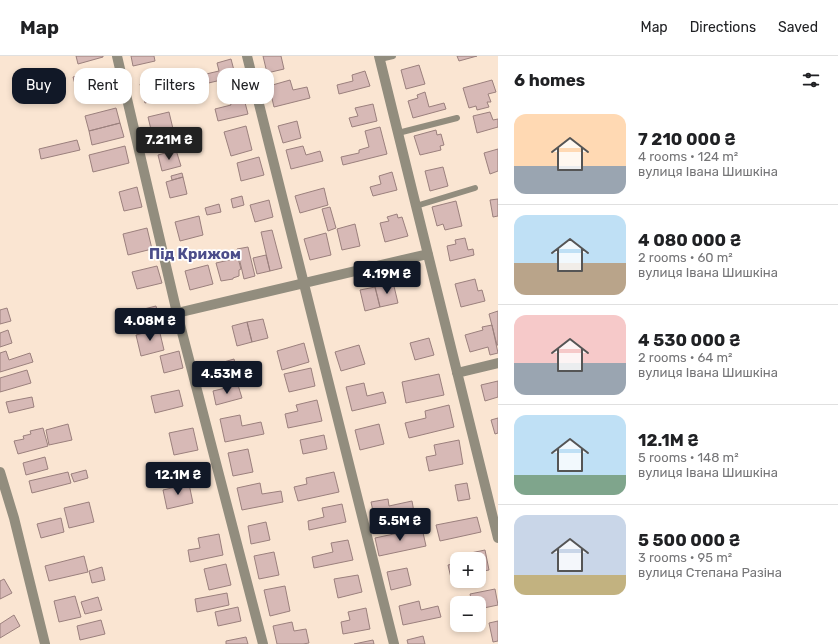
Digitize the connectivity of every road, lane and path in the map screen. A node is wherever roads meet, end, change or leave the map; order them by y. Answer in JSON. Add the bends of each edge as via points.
{"nodes":[{"id":1,"x":117,"y":56,"type":"edge"},
{"id":2,"x":247,"y":56,"type":"edge"},
{"id":3,"x":393,"y":56,"type":"edge"},
{"id":4,"x":380,"y":58,"type":"edge"},
{"id":5,"x":457,"y":118,"type":"dead end"},
{"id":6,"x":398,"y":133,"type":"junction"},
{"id":7,"x":475,"y":188,"type":"dead end"},
{"id":8,"x":416,"y":206,"type":"junction"},
{"id":9,"x":428,"y":254,"type":"junction"},
{"id":10,"x":303,"y":284,"type":"junction"},
{"id":11,"x":178,"y":313,"type":"junction"},
{"id":12,"x":498,"y":363,"type":"edge"},
{"id":13,"x":457,"y":373,"type":"junction"},
{"id":14,"x":0,"y":472,"type":"edge"},
{"id":15,"x":498,"y":538,"type":"edge"},
{"id":16,"x":45,"y":644,"type":"edge"},
{"id":17,"x":263,"y":644,"type":"edge"},
{"id":18,"x":394,"y":644,"type":"edge"}],
"edges":[{"from":1,"to":11,"type":"street"},
{"from":2,"to":10,"type":"street"},
{"from":3,"to":4,"type":"lane"},
{"from":4,"to":6,"type":"street"},
{"from":5,"to":6,"type":"lane"},
{"from":6,"to":8,"type":"street"},
{"from":7,"to":8,"type":"lane"},
{"from":8,"to":9,"type":"street"},
{"from":9,"to":10,"type":"street"},
{"from":9,"to":13,"type":"street"},
{"from":10,"to":11,"type":"street"},
{"from":10,"to":18,"type":"street"},
{"from":11,"to":17,"type":"street"},
{"from":12,"to":13,"type":"street"},
{"from":13,"to":15,"type":"street"},
{"from":14,"to":16,"type":"street","via":[[16,525]]}]}
